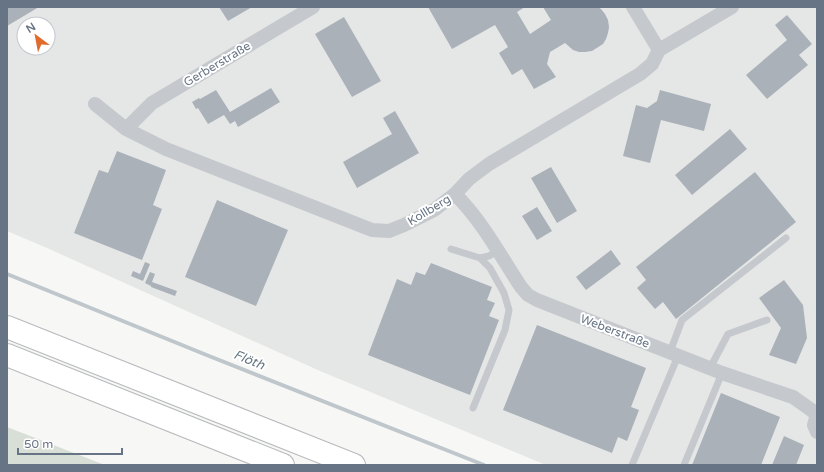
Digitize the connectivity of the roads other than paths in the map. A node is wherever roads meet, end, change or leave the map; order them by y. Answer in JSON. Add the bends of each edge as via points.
{"nodes":[{"id":1,"x":313,"y":7,"type":"edge"},
{"id":2,"x":634,"y":7,"type":"edge"},
{"id":3,"x":732,"y":7,"type":"edge"},
{"id":4,"x":659,"y":50,"type":"junction"},
{"id":5,"x":94,"y":104,"type":"dead end"},
{"id":6,"x":126,"y":129,"type":"junction"},
{"id":7,"x":455,"y":194,"type":"junction"},
{"id":8,"x":786,"y":238,"type":"dead end"},
{"id":9,"x":451,"y":249,"type":"dead end"},
{"id":10,"x":497,"y":251,"type":"junction"},
{"id":11,"x":480,"y":258,"type":"junction"},
{"id":12,"x":767,"y":320,"type":"dead end"},
{"id":13,"x":7,"y":327,"type":"edge"},
{"id":14,"x":674,"y":354,"type":"junction"},
{"id":15,"x":7,"y":355,"type":"edge"},
{"id":16,"x":716,"y":370,"type":"junction"},
{"id":17,"x":473,"y":408,"type":"dead end"},
{"id":18,"x":817,"y":414,"type":"edge"},
{"id":19,"x":817,"y":432,"type":"edge"},
{"id":20,"x":283,"y":465,"type":"edge"},
{"id":21,"x":354,"y":465,"type":"edge"},
{"id":22,"x":632,"y":465,"type":"edge"},
{"id":23,"x":684,"y":465,"type":"edge"}],
"edges":[{"from":1,"to":6,"type":"street","name":"Gerberstraße","via":[[152,103]]},
{"from":2,"to":4,"type":"street"},
{"from":3,"to":4,"type":"street","name":"Kollberg"},
{"from":4,"to":7,"type":"street","name":"Kollberg","via":[[652,64],[640,74],[489,164]]},
{"from":5,"to":6,"type":"street","name":"Kollberg"},
{"from":6,"to":7,"type":"street","name":"Kollberg","via":[[166,149],[372,230],[388,231],[404,225],[434,210]]},
{"from":7,"to":10,"type":"street","name":"Weberstraße","via":[[477,219]]},
{"from":8,"to":14,"type":"lane","via":[[682,320]]},
{"from":9,"to":11,"type":"lane"},
{"from":10,"to":11,"type":"lane"},
{"from":10,"to":14,"type":"street","name":"Weberstraße","via":[[528,295]]},
{"from":11,"to":17,"type":"lane","via":[[490,268],[504,294],[509,310],[505,330]]},
{"from":12,"to":16,"type":"lane","via":[[728,334]]},
{"from":13,"to":21,"type":"highway"},
{"from":14,"to":16,"type":"street","name":"Weberstraße"},
{"from":14,"to":22,"type":"lane"},
{"from":15,"to":20,"type":"highway"},
{"from":16,"to":18,"type":"street","name":"Weberstraße","via":[[793,397]]},
{"from":16,"to":23,"type":"lane"},
{"from":18,"to":19,"type":"street","name":"Weberstraße","via":[[814,425]]}]}
